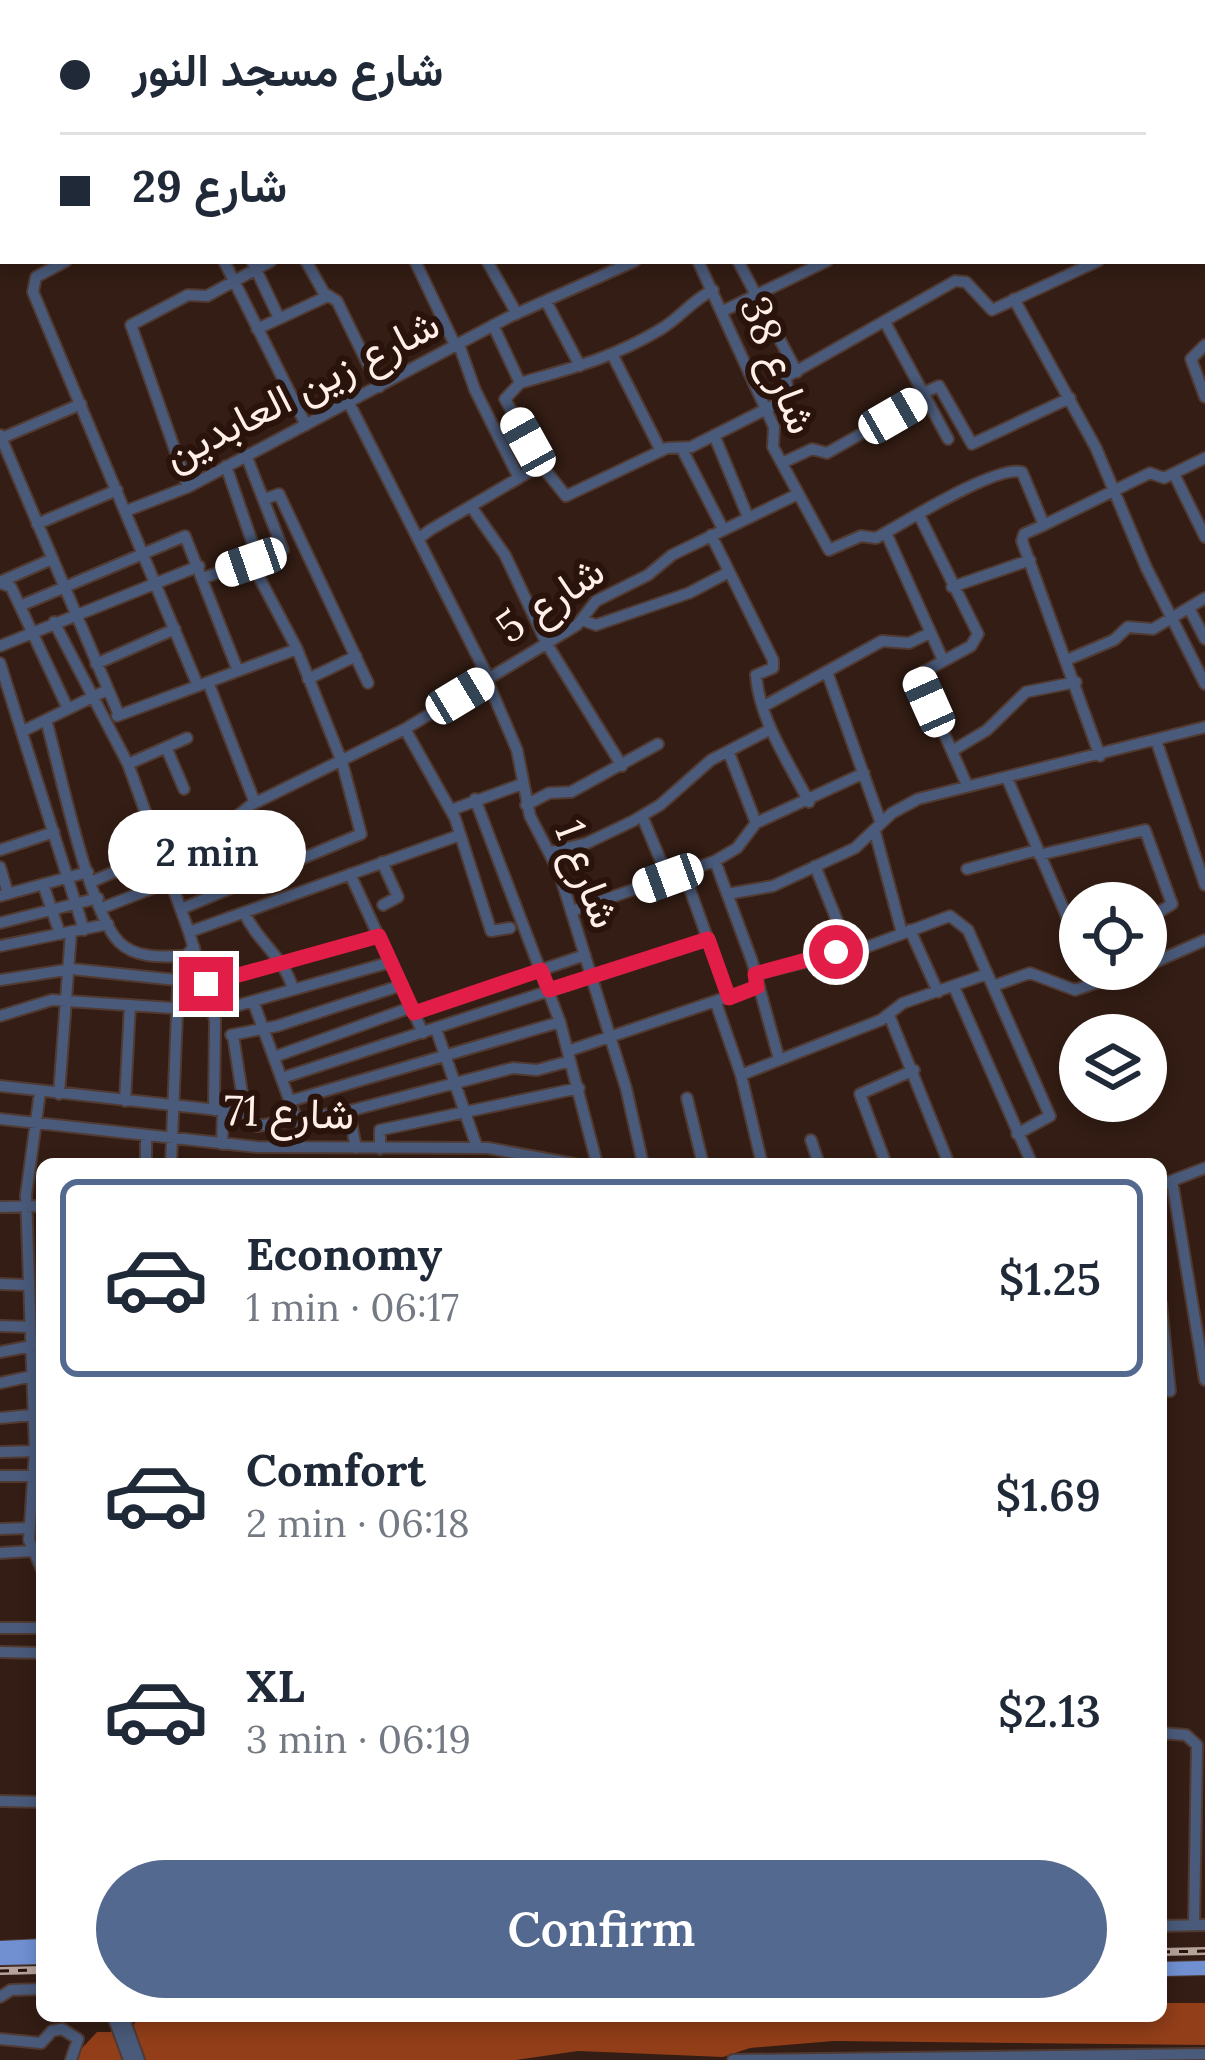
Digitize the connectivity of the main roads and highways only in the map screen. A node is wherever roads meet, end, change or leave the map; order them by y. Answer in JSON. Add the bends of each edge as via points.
{"nodes":[{"id":1,"x":36,"y":1946,"type":"edge"},
{"id":2,"x":0,"y":1948,"type":"edge"},
{"id":3,"x":36,"y":1957,"type":"edge"},
{"id":4,"x":0,"y":1958,"type":"edge"},
{"id":5,"x":1205,"y":1968,"type":"edge"},
{"id":6,"x":1167,"y":1969,"type":"edge"}],
"edges":[{"from":1,"to":2,"type":"main road"},
{"from":3,"to":4,"type":"main road"},
{"from":5,"to":6,"type":"main road"}]}
